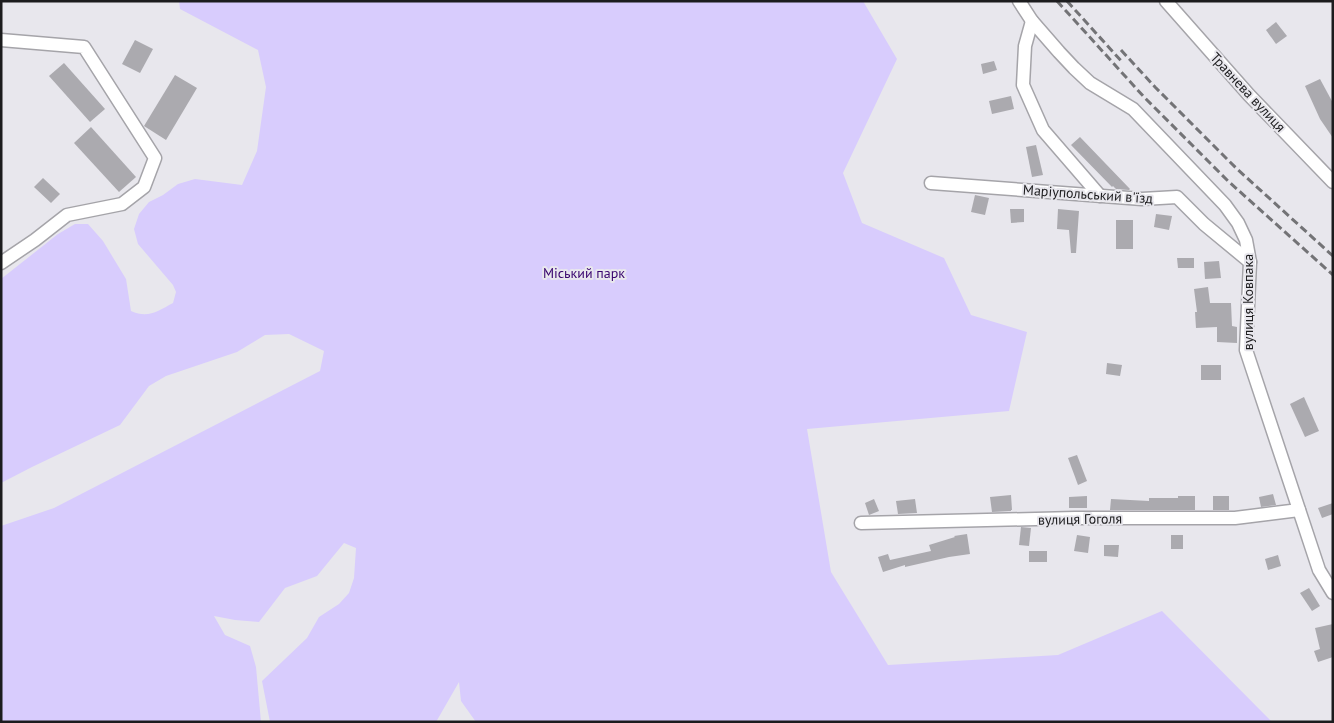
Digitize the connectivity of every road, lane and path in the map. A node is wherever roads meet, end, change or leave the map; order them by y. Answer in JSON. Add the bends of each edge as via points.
{"nodes":[{"id":1,"x":1019,"y":1,"type":"edge"},
{"id":2,"x":1166,"y":1,"type":"edge"},
{"id":3,"x":1032,"y":21,"type":"junction"},
{"id":4,"x":1,"y":40,"type":"edge"},
{"id":5,"x":1333,"y":182,"type":"edge"},
{"id":6,"x":931,"y":183,"type":"dead end"},
{"id":7,"x":1100,"y":196,"type":"junction"},
{"id":8,"x":1250,"y":262,"type":"junction"},
{"id":9,"x":1,"y":263,"type":"edge"},
{"id":10,"x":1299,"y":510,"type":"junction"},
{"id":11,"x":861,"y":524,"type":"dead end"},
{"id":12,"x":1333,"y":593,"type":"edge"}],
"edges":[{"from":1,"to":3,"type":"street","name":"вулиця Ковпака"},
{"from":2,"to":5,"type":"street","name":"Травнева вулиця","via":[[1249,95]]},
{"from":3,"to":7,"type":"street","via":[[1025,46],[1023,85],[1043,130]]},
{"from":3,"to":8,"type":"street","name":"вулиця Ковпака","via":[[1090,83],[1133,109],[1225,205],[1246,240]]},
{"from":4,"to":9,"type":"street","via":[[84,47],[155,158],[144,187],[122,204],[67,215]]},
{"from":6,"to":7,"type":"street","name":"Маріупольський в'їзд"},
{"from":7,"to":8,"type":"street","name":"Маріупольський в'їзд","via":[[1177,197]]},
{"from":8,"to":10,"type":"street","name":"вулиця Ковпака","via":[[1246,350]]},
{"from":10,"to":11,"type":"street","name":"вулиця Гоголя","via":[[1235,518],[1075,518]]},
{"from":10,"to":12,"type":"street","name":"вулиця Ковпака","via":[[1319,570]]}]}
